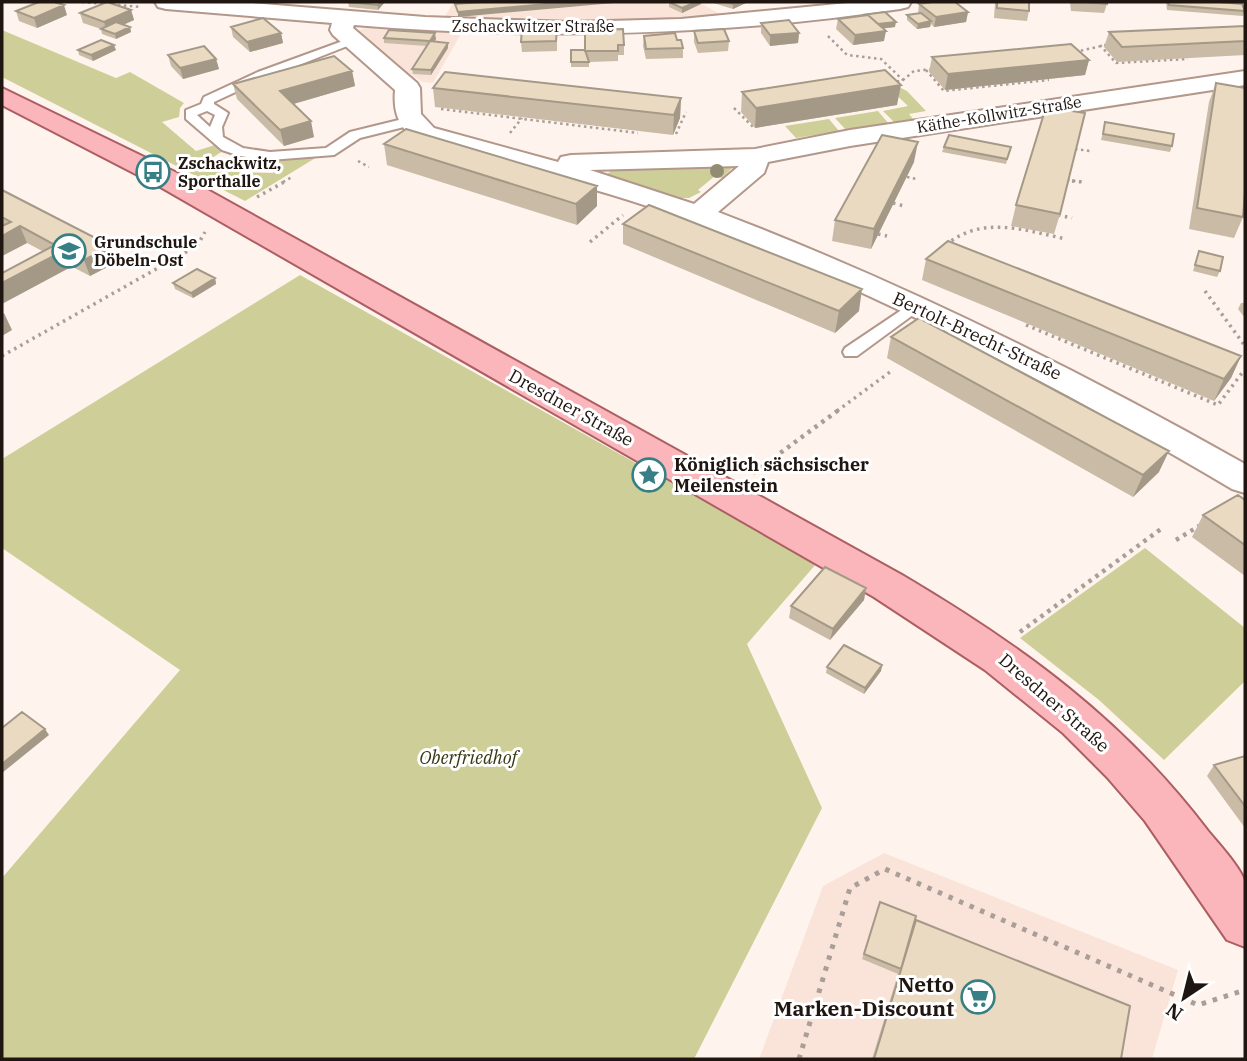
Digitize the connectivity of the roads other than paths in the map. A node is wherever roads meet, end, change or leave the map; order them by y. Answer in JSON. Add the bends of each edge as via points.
{"nodes":[{"id":1,"x":166,"y":2,"type":"edge"},
{"id":2,"x":900,"y":2,"type":"edge"},
{"id":3,"x":309,"y":7,"type":"edge"},
{"id":4,"x":349,"y":29,"type":"junction"},
{"id":5,"x":1245,"y":78,"type":"edge"},
{"id":6,"x":4,"y":99,"type":"edge"},
{"id":7,"x":207,"y":107,"type":"junction"},
{"id":8,"x":410,"y":119,"type":"junction"},
{"id":9,"x":217,"y":137,"type":"junction"},
{"id":10,"x":755,"y":156,"type":"junction"},
{"id":11,"x":559,"y":170,"type":"junction"},
{"id":12,"x":698,"y":215,"type":"junction"},
{"id":13,"x":915,"y":306,"type":"junction"},
{"id":14,"x":851,"y":352,"type":"dead end"},
{"id":15,"x":1245,"y":480,"type":"edge"},
{"id":16,"x":1245,"y":923,"type":"edge"}],
"edges":[{"from":1,"to":3,"type":"street","name":"Zschackwitzer Straße"},
{"from":2,"to":4,"type":"street","name":"Zschackwitzer Straße","via":[[691,24]]},
{"from":3,"to":4,"type":"street","name":"Zschackwitzer Straße"},
{"from":4,"to":7,"type":"lane","via":[[208,100]]},
{"from":4,"to":8,"type":"street","via":[[408,88],[405,109]]},
{"from":5,"to":10,"type":"street","name":"Käthe-Kollwitz-Straße"},
{"from":6,"to":16,"type":"main road","name":"Dresdner Straße","via":[[226,213],[888,586],[994,651],[1105,744],[1188,839]]},
{"from":7,"to":9,"type":"lane","via":[[222,113]]},
{"from":7,"to":9,"type":"lane","via":[[190,113]]},
{"from":8,"to":9,"type":"lane","via":[[355,135],[329,152],[293,156],[255,155],[228,147]]},
{"from":8,"to":11,"type":"street","name":"Käthe-Kollwitz-Straße","via":[[425,134]]},
{"from":10,"to":11,"type":"street","name":"Käthe-Kollwitz-Straße","via":[[571,163]]},
{"from":10,"to":12,"type":"street","via":[[754,167]]},
{"from":11,"to":12,"type":"street","name":"Käthe-Kollwitz-Straße"},
{"from":12,"to":13,"type":"street","name":"Bertolt-Brecht-Straße"},
{"from":13,"to":14,"type":"lane"},
{"from":13,"to":15,"type":"street","name":"Bertolt-Brecht-Straße","via":[[1072,381]]}]}
